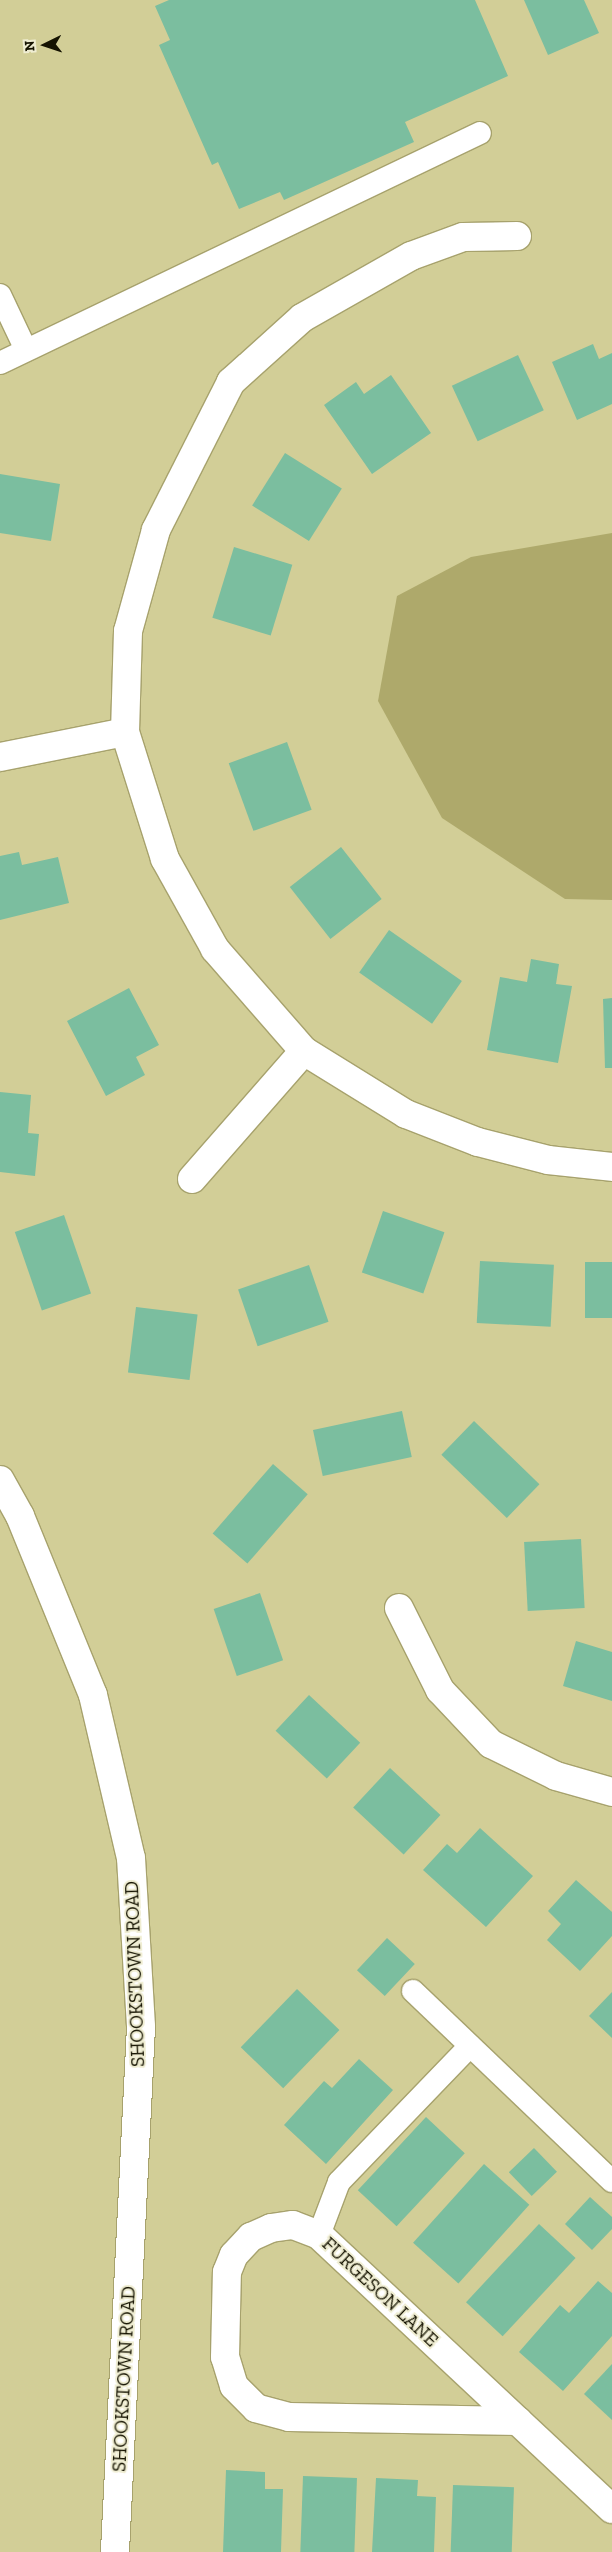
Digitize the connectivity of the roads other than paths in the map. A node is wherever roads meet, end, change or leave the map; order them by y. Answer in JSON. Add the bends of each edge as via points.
{"nodes":[{"id":1,"x":480,"y":133,"type":"dead end"},
{"id":2,"x":517,"y":236,"type":"dead end"},
{"id":3,"x":0,"y":295,"type":"edge"},
{"id":4,"x":26,"y":350,"type":"junction"},
{"id":5,"x":0,"y":363,"type":"edge"},
{"id":6,"x":125,"y":732,"type":"junction"},
{"id":7,"x":0,"y":757,"type":"edge"},
{"id":8,"x":304,"y":1051,"type":"junction"},
{"id":9,"x":612,"y":1167,"type":"edge"},
{"id":10,"x":192,"y":1180,"type":"dead end"},
{"id":11,"x":0,"y":1480,"type":"edge"},
{"id":12,"x":400,"y":1608,"type":"dead end"},
{"id":13,"x":612,"y":1792,"type":"edge"},
{"id":14,"x":413,"y":1991,"type":"dead end"},
{"id":15,"x":470,"y":2046,"type":"junction"},
{"id":16,"x":612,"y":2181,"type":"edge"},
{"id":17,"x":319,"y":2235,"type":"junction"},
{"id":18,"x":518,"y":2421,"type":"junction"},
{"id":19,"x":612,"y":2509,"type":"edge"},
{"id":20,"x":115,"y":2552,"type":"edge"}],
"edges":[{"from":1,"to":4,"type":"lane"},
{"from":2,"to":6,"type":"street","via":[[463,238],[411,256],[302,318],[231,382],[156,530],[128,631]]},
{"from":3,"to":4,"type":"lane"},
{"from":4,"to":5,"type":"lane"},
{"from":6,"to":7,"type":"street"},
{"from":6,"to":8,"type":"street","via":[[165,859],[215,949]]},
{"from":8,"to":9,"type":"street","via":[[406,1114],[478,1142],[548,1160]]},
{"from":8,"to":10,"type":"street"},
{"from":11,"to":20,"type":"street","name":"SHOOKSTOWN ROAD","via":[[20,1516],[93,1695],[131,1858],[141,2027]]},
{"from":12,"to":13,"type":"street","via":[[440,1690],[491,1744],[556,1776]]},
{"from":14,"to":15,"type":"lane"},
{"from":15,"to":16,"type":"lane"},
{"from":15,"to":17,"type":"lane","via":[[339,2182]]},
{"from":17,"to":18,"type":"street","name":"FURGESON LANE"},
{"from":17,"to":18,"type":"street","name":"FURGESON LANE","via":[[293,2225],[271,2228],[251,2237],[234,2255],[227,2272],[225,2357],[234,2386],[256,2408],[289,2418]]},
{"from":18,"to":19,"type":"street","name":"FURGESON LANE"}]}
